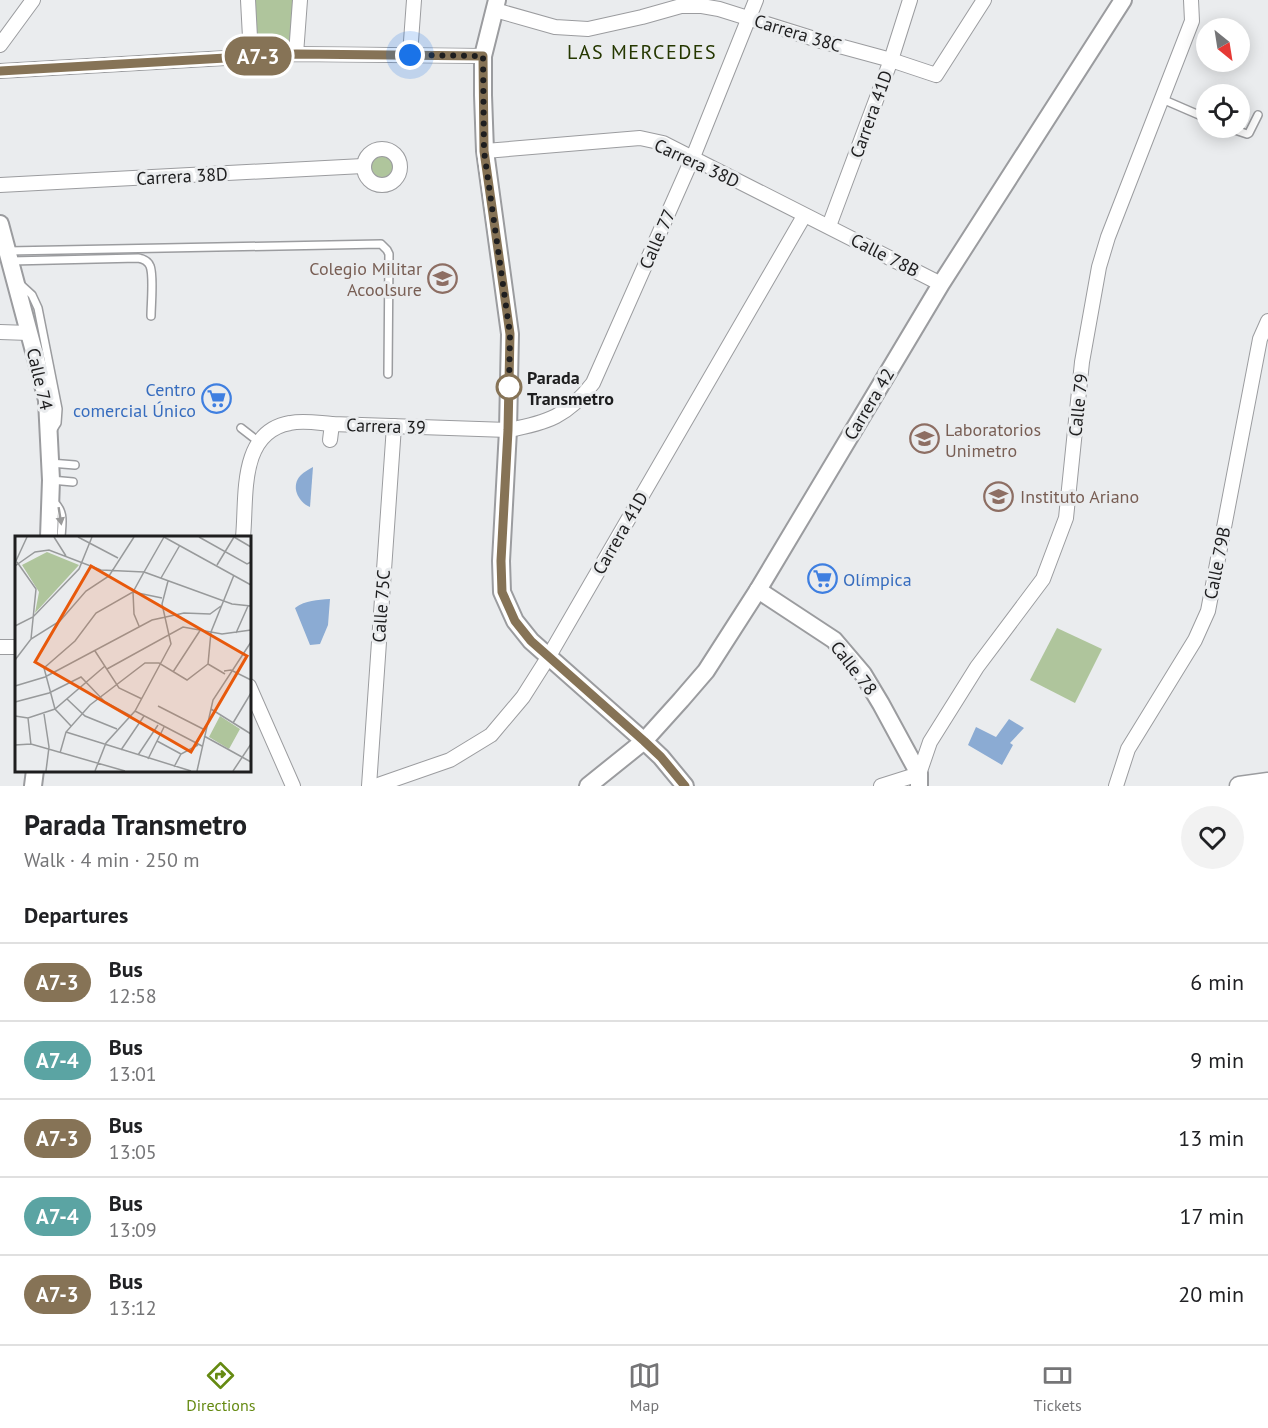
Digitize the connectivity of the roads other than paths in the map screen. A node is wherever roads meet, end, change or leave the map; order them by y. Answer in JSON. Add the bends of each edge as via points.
{"nodes":[{"id":1,"x":33,"y":0,"type":"edge"},
{"id":2,"x":248,"y":0,"type":"edge"},
{"id":3,"x":300,"y":0,"type":"edge"},
{"id":4,"x":414,"y":0,"type":"edge"},
{"id":5,"x":756,"y":0,"type":"edge"},
{"id":6,"x":910,"y":0,"type":"edge"},
{"id":7,"x":984,"y":0,"type":"edge"},
{"id":8,"x":1123,"y":0,"type":"edge"},
{"id":9,"x":1191,"y":0,"type":"edge"},
{"id":10,"x":496,"y":5,"type":"edge"},
{"id":11,"x":749,"y":18,"type":"junction"},
{"id":12,"x":0,"y":45,"type":"edge"},
{"id":13,"x":296,"y":54,"type":"junction"},
{"id":14,"x":410,"y":55,"type":"junction"},
{"id":15,"x":251,"y":56,"type":"junction"},
{"id":16,"x":483,"y":56,"type":"junction"},
{"id":17,"x":891,"y":60,"type":"junction"},
{"id":18,"x":0,"y":71,"type":"edge"},
{"id":19,"x":1162,"y":99,"type":"junction"},
{"id":20,"x":1196,"y":114,"type":"edge"},
{"id":21,"x":1258,"y":115,"type":"dead end"},
{"id":22,"x":1250,"y":132,"type":"edge"},
{"id":23,"x":484,"y":151,"type":"junction"},
{"id":24,"x":693,"y":157,"type":"junction"},
{"id":25,"x":363,"y":166,"type":"dead end"},
{"id":26,"x":0,"y":185,"type":"edge"},
{"id":27,"x":804,"y":216,"type":"junction"},
{"id":28,"x":0,"y":224,"type":"edge"},
{"id":29,"x":829,"y":226,"type":"junction"},
{"id":30,"x":9,"y":256,"type":"junction"},
{"id":31,"x":16,"y":281,"type":"junction"},
{"id":32,"x":940,"y":284,"type":"junction"},
{"id":33,"x":151,"y":316,"type":"dead end"},
{"id":34,"x":1268,"y":321,"type":"edge"},
{"id":35,"x":0,"y":332,"type":"edge"},
{"id":36,"x":29,"y":333,"type":"junction"},
{"id":37,"x":388,"y":374,"type":"dead end"},
{"id":38,"x":332,"y":424,"type":"junction"},
{"id":39,"x":394,"y":426,"type":"junction"},
{"id":40,"x":241,"y":428,"type":"dead end"},
{"id":41,"x":508,"y":430,"type":"junction"},
{"id":42,"x":50,"y":433,"type":"junction"},
{"id":43,"x":263,"y":437,"type":"junction"},
{"id":44,"x":330,"y":440,"type":"dead end"},
{"id":45,"x":50,"y":463,"type":"junction"},
{"id":46,"x":75,"y":465,"type":"dead end"},
{"id":47,"x":51,"y":480,"type":"junction"},
{"id":48,"x":73,"y":482,"type":"dead end"},
{"id":49,"x":51,"y":499,"type":"junction"},
{"id":50,"x":49,"y":536,"type":"edge"},
{"id":51,"x":61,"y":536,"type":"edge"},
{"id":52,"x":243,"y":536,"type":"edge"},
{"id":53,"x":758,"y":590,"type":"junction"},
{"id":54,"x":549,"y":656,"type":"junction"},
{"id":55,"x":250,"y":688,"type":"edge"},
{"id":56,"x":644,"y":741,"type":"junction"},
{"id":57,"x":35,"y":771,"type":"edge"},
{"id":58,"x":919,"y":780,"type":"edge"},
{"id":59,"x":1268,"y":782,"type":"edge"},
{"id":60,"x":33,"y":786,"type":"edge"},
{"id":61,"x":293,"y":786,"type":"edge"},
{"id":62,"x":369,"y":786,"type":"edge"},
{"id":63,"x":375,"y":786,"type":"edge"},
{"id":64,"x":588,"y":786,"type":"edge"},
{"id":65,"x":685,"y":786,"type":"edge"},
{"id":66,"x":882,"y":786,"type":"edge"},
{"id":67,"x":1116,"y":786,"type":"edge"},
{"id":68,"x":1239,"y":786,"type":"edge"}],
"edges":[{"from":1,"to":12,"type":"street"},
{"from":2,"to":15,"type":"street"},
{"from":3,"to":13,"type":"street"},
{"from":4,"to":14,"type":"street"},
{"from":5,"to":11,"type":"street","name":"Calle 77"},
{"from":6,"to":17,"type":"street","name":"Carrera 41D"},
{"from":7,"to":17,"type":"street","name":"Carrera 38C","via":[[936,75]]},
{"from":8,"to":32,"type":"street","name":"Carrera 42"},
{"from":9,"to":19,"type":"street","name":"Calle 79","via":[[1192,21]]},
{"from":10,"to":11,"type":"street","name":"Carrera 38C","via":[[555,27],[588,29],[681,6],[702,6]]},
{"from":10,"to":16,"type":"street"},
{"from":11,"to":17,"type":"street","name":"Carrera 38C"},
{"from":11,"to":24,"type":"street","name":"Calle 77"},
{"from":13,"to":14,"type":"street"},
{"from":13,"to":15,"type":"street"},
{"from":14,"to":16,"type":"street"},
{"from":15,"to":18,"type":"street"},
{"from":16,"to":23,"type":"street"},
{"from":17,"to":29,"type":"street","name":"Carrera 41D"},
{"from":19,"to":20,"type":"lane"},
{"from":19,"to":58,"type":"street","name":"Calle 79","via":[[1099,267],[1082,362],[1066,518],[1043,579],[977,667],[930,742]]},
{"from":21,"to":22,"type":"lane"},
{"from":23,"to":24,"type":"street","name":"Carrera 38D","via":[[640,138],[663,143]]},
{"from":23,"to":41,"type":"street","via":[[510,334]]},
{"from":24,"to":27,"type":"street","name":"Carrera 38D"},
{"from":24,"to":41,"type":"street","name":"Calle 77","via":[[593,383],[576,403],[553,418]]},
{"from":25,"to":26,"type":"street","name":"Carrera 38D"},
{"from":27,"to":29,"type":"street","name":"Carrera 38D"},
{"from":27,"to":54,"type":"street","name":"Carrera 41D"},
{"from":28,"to":30,"type":"street","name":"Calle 74"},
{"from":29,"to":32,"type":"street","name":"Calle 78B"},
{"from":30,"to":31,"type":"street","name":"Calle 74"},
{"from":30,"to":33,"type":"lane","via":[[142,259],[151,269]]},
{"from":30,"to":37,"type":"lane","via":[[381,244],[389,254]]},
{"from":31,"to":36,"type":"street","name":"Calle 74"},
{"from":31,"to":42,"type":"lane","via":[[32,295],[38,308],[58,410],[57,423]]},
{"from":32,"to":53,"type":"street","name":"Carrera 42"},
{"from":34,"to":67,"type":"street","name":"Calle 79B","via":[[1260,339],[1208,612],[1128,749]]},
{"from":35,"to":36,"type":"street"},
{"from":36,"to":42,"type":"street","name":"Calle 74","via":[[47,400]]},
{"from":38,"to":39,"type":"street","name":"Carrera 39"},
{"from":38,"to":43,"type":"street","name":"Carrera 39","via":[[291,422]]},
{"from":38,"to":44,"type":"street"},
{"from":39,"to":41,"type":"street","name":"Carrera 39"},
{"from":39,"to":62,"type":"street","name":"Calle 75C"},
{"from":40,"to":43,"type":"lane"},
{"from":41,"to":54,"type":"street","via":[[502,592],[515,621]]},
{"from":42,"to":45,"type":"street","name":"Calle 74"},
{"from":43,"to":52,"type":"street","via":[[248,469]]},
{"from":45,"to":46,"type":"lane"},
{"from":45,"to":47,"type":"street","name":"Calle 74"},
{"from":47,"to":48,"type":"lane"},
{"from":47,"to":49,"type":"street","name":"Calle 74"},
{"from":49,"to":50,"type":"street","name":"Calle 74"},
{"from":49,"to":51,"type":"lane","one_way":true,"via":[[61,511]]},
{"from":53,"to":56,"type":"street","name":"Carrera 42","via":[[706,671]]},
{"from":53,"to":58,"type":"street","name":"Calle 78","via":[[834,640],[863,674]]},
{"from":54,"to":56,"type":"street"},
{"from":54,"to":63,"type":"street","name":"Carrera 41D","via":[[523,698],[491,735],[450,760]]},
{"from":55,"to":61,"type":"street"},
{"from":56,"to":64,"type":"street","name":"Carrera 42"},
{"from":56,"to":65,"type":"street"},
{"from":57,"to":60,"type":"street"},
{"from":58,"to":66,"type":"street"},
{"from":59,"to":68,"type":"main road"}]}
